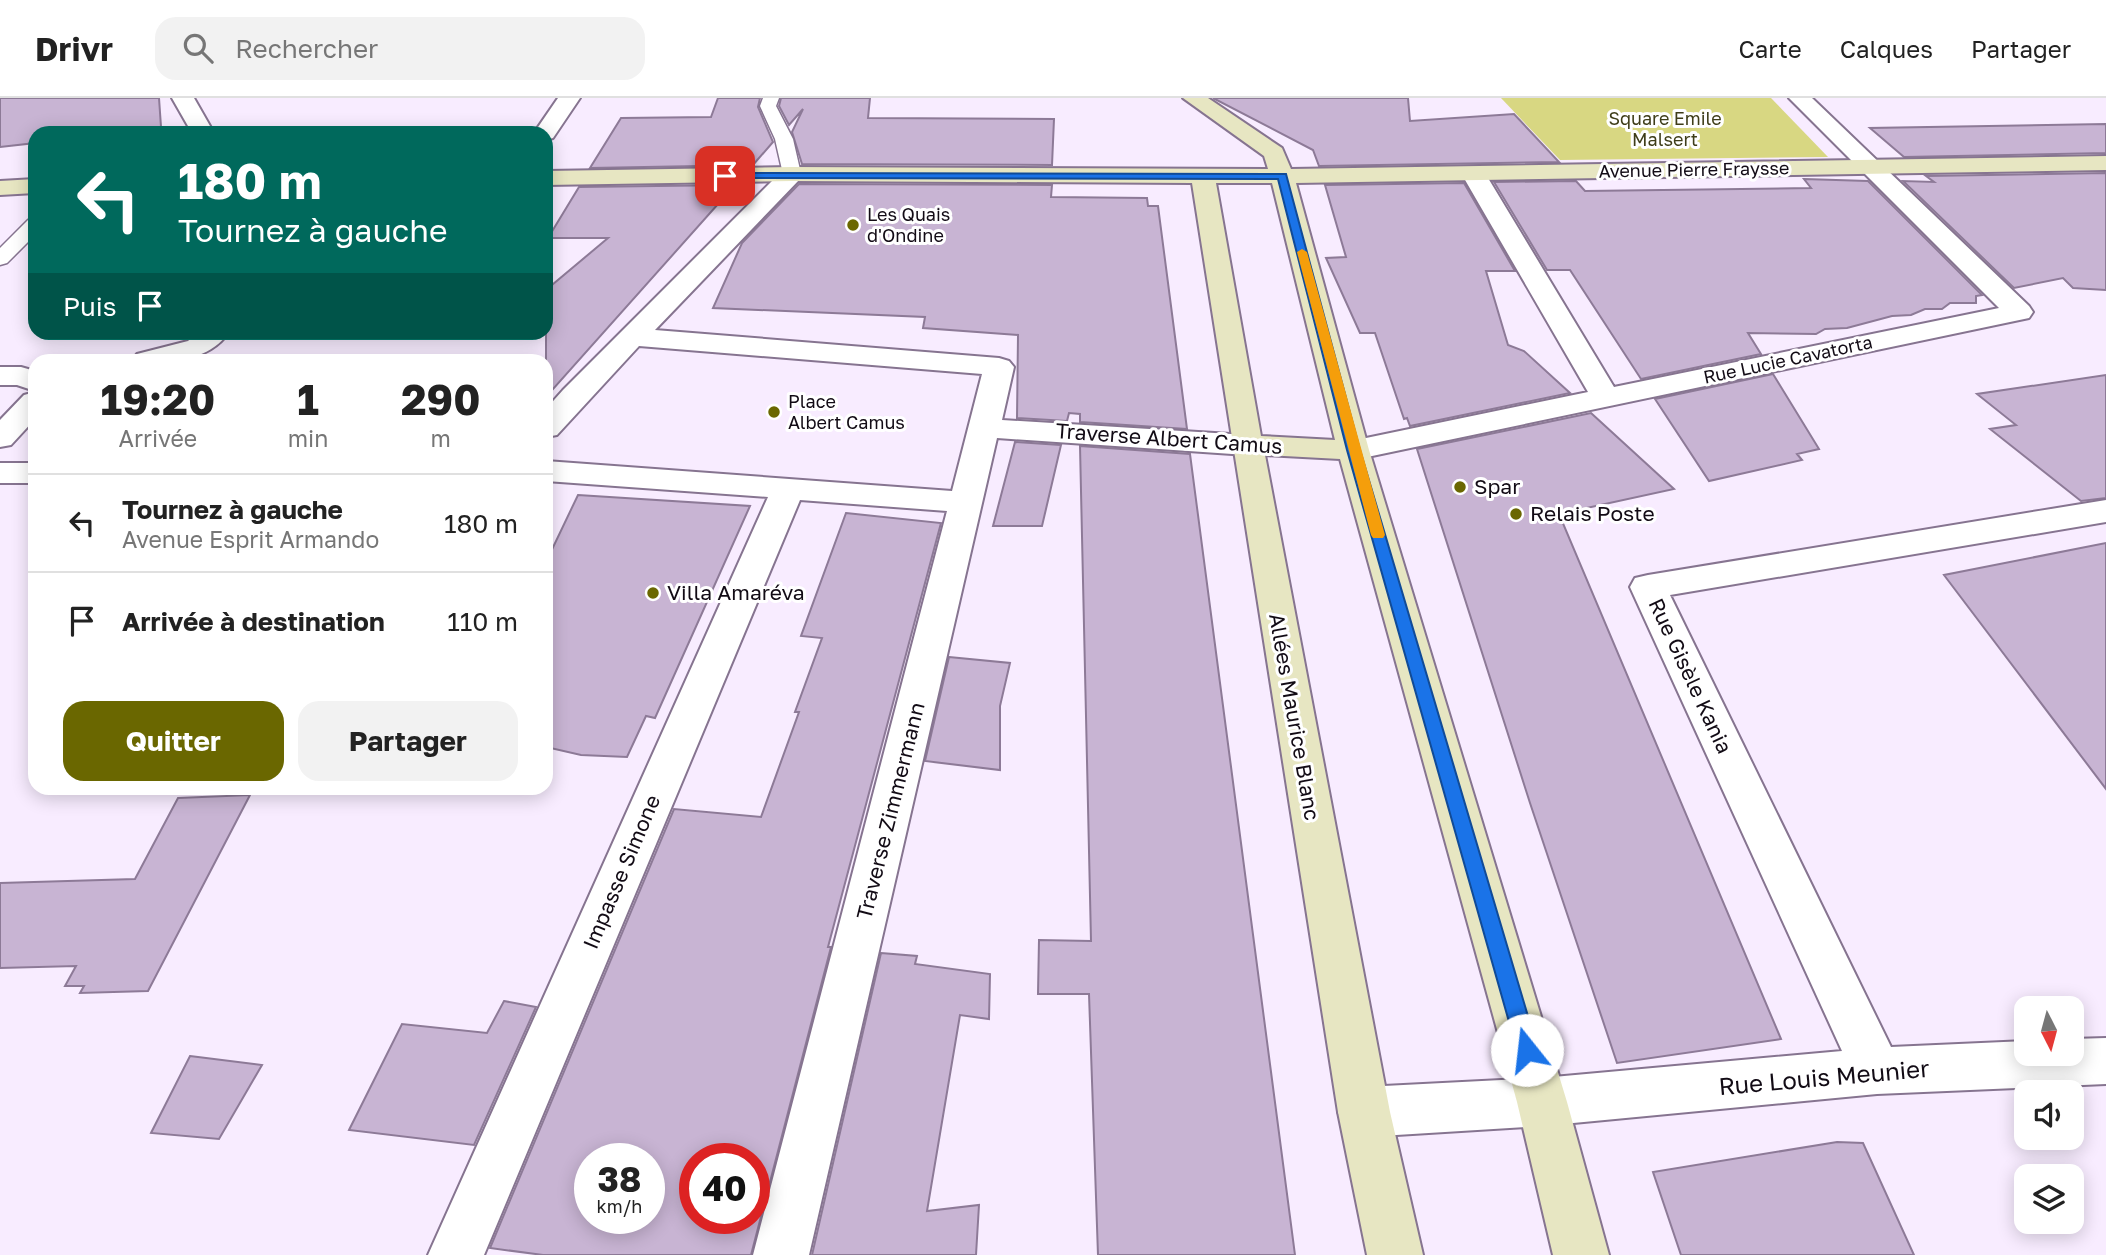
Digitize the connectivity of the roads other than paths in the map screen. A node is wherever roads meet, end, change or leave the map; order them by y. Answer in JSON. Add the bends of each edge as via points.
{"nodes":[{"id":1,"x":183,"y":98,"type":"edge"},
{"id":2,"x":569,"y":98,"type":"edge"},
{"id":3,"x":771,"y":98,"type":"edge"},
{"id":4,"x":1194,"y":98,"type":"edge"},
{"id":5,"x":1800,"y":98,"type":"edge"},
{"id":6,"x":199,"y":126,"type":"edge"},
{"id":7,"x":550,"y":126,"type":"edge"},
{"id":8,"x":1240,"y":127,"type":"junction"},
{"id":9,"x":2106,"y":163,"type":"edge"},
{"id":10,"x":1871,"y":167,"type":"junction"},
{"id":11,"x":1473,"y":173,"type":"junction"},
{"id":12,"x":792,"y":174,"type":"junction"},
{"id":13,"x":1282,"y":176,"type":"junction"},
{"id":14,"x":1203,"y":177,"type":"junction"},
{"id":15,"x":553,"y":178,"type":"edge"},
{"id":16,"x":28,"y":186,"type":"edge"},
{"id":17,"x":0,"y":188,"type":"edge"},
{"id":18,"x":28,"y":231,"type":"edge"},
{"id":19,"x":0,"y":259,"type":"edge"},
{"id":20,"x":635,"y":337,"type":"junction"},
{"id":21,"x":205,"y":340,"type":"edge"},
{"id":22,"x":169,"y":354,"type":"edge"},
{"id":23,"x":0,"y":376,"type":"edge"},
{"id":24,"x":28,"y":379,"type":"edge"},
{"id":25,"x":1606,"y":398,"type":"junction"},
{"id":26,"x":28,"y":408,"type":"edge"},
{"id":27,"x":553,"y":420,"type":"edge"},
{"id":28,"x":985,"y":428,"type":"junction"},
{"id":29,"x":0,"y":438,"type":"edge"},
{"id":30,"x":1247,"y":445,"type":"junction"},
{"id":31,"x":1353,"y":450,"type":"junction"},
{"id":32,"x":553,"y":472,"type":"edge"},
{"id":33,"x":0,"y":473,"type":"edge"},
{"id":34,"x":28,"y":473,"type":"edge"},
{"id":35,"x":788,"y":489,"type":"junction"},
{"id":36,"x":967,"y":502,"type":"junction"},
{"id":37,"x":2106,"y":511,"type":"edge"},
{"id":38,"x":2106,"y":1061,"type":"edge"},
{"id":39,"x":1877,"y":1071,"type":"junction"},
{"id":40,"x":1542,"y":1102,"type":"junction"},
{"id":41,"x":1364,"y":1112,"type":"junction"},
{"id":42,"x":456,"y":1255,"type":"edge"},
{"id":43,"x":781,"y":1255,"type":"edge"},
{"id":44,"x":1395,"y":1255,"type":"edge"},
{"id":45,"x":1581,"y":1255,"type":"edge"}],
"edges":[{"from":1,"to":6,"type":"street"},
{"from":2,"to":7,"type":"street"},
{"from":3,"to":12,"type":"lane","via":[[768,106],[781,128]]},
{"from":4,"to":8,"type":"street"},
{"from":5,"to":10,"type":"street"},
{"from":8,"to":13,"type":"street","via":[[1274,153]]},
{"from":8,"to":14,"type":"street","via":[[1235,148]]},
{"from":9,"to":10,"type":"street","name":"Avenue Pierre Fraysse"},
{"from":10,"to":11,"type":"street","name":"Avenue Pierre Fraysse"},
{"from":10,"to":25,"type":"street","name":"Rue Lucie Cavatorta","via":[[2019,312]]},
{"from":11,"to":13,"type":"street","name":"Avenue Pierre Fraysse"},
{"from":11,"to":25,"type":"street"},
{"from":12,"to":14,"type":"street","name":"Avenue Pierre Fraysse"},
{"from":12,"to":15,"type":"street","name":"Avenue Pierre Fraysse"},
{"from":12,"to":20,"type":"street"},
{"from":13,"to":14,"type":"street","name":"Avenue Pierre Fraysse"},
{"from":13,"to":31,"type":"street"},
{"from":14,"to":30,"type":"street","name":"Allées Maurice Blanc"},
{"from":16,"to":17,"type":"street"},
{"from":18,"to":19,"type":"lane"},
{"from":20,"to":27,"type":"street"},
{"from":20,"to":28,"type":"street","name":"Traverse Zimmermann","via":[[999,368]]},
{"from":21,"to":22,"type":"street"},
{"from":23,"to":24,"type":"street"},
{"from":25,"to":31,"type":"street","name":"Rue Lucie Cavatorta"},
{"from":26,"to":29,"type":"street"},
{"from":28,"to":30,"type":"street","name":"Traverse Albert Camus"},
{"from":28,"to":36,"type":"street","name":"Traverse Zimmermann"},
{"from":30,"to":31,"type":"street","name":"Traverse Albert Camus"},
{"from":30,"to":41,"type":"street","name":"Allées Maurice Blanc"},
{"from":31,"to":40,"type":"street"},
{"from":32,"to":35,"type":"street"},
{"from":33,"to":34,"type":"street"},
{"from":35,"to":36,"type":"street"},
{"from":35,"to":42,"type":"street","name":"Impasse Simone"},
{"from":36,"to":43,"type":"street","name":"Traverse Zimmermann"},
{"from":37,"to":39,"type":"street","name":"Rue Gisèle Kania","via":[[1648,587]]},
{"from":38,"to":39,"type":"street","name":"Rue Louis Meunier"},
{"from":39,"to":40,"type":"street","name":"Rue Louis Meunier"},
{"from":40,"to":41,"type":"street","name":"Rue Louis Meunier"},
{"from":40,"to":45,"type":"street"},
{"from":41,"to":44,"type":"street","name":"Allées Maurice Blanc"}]}
